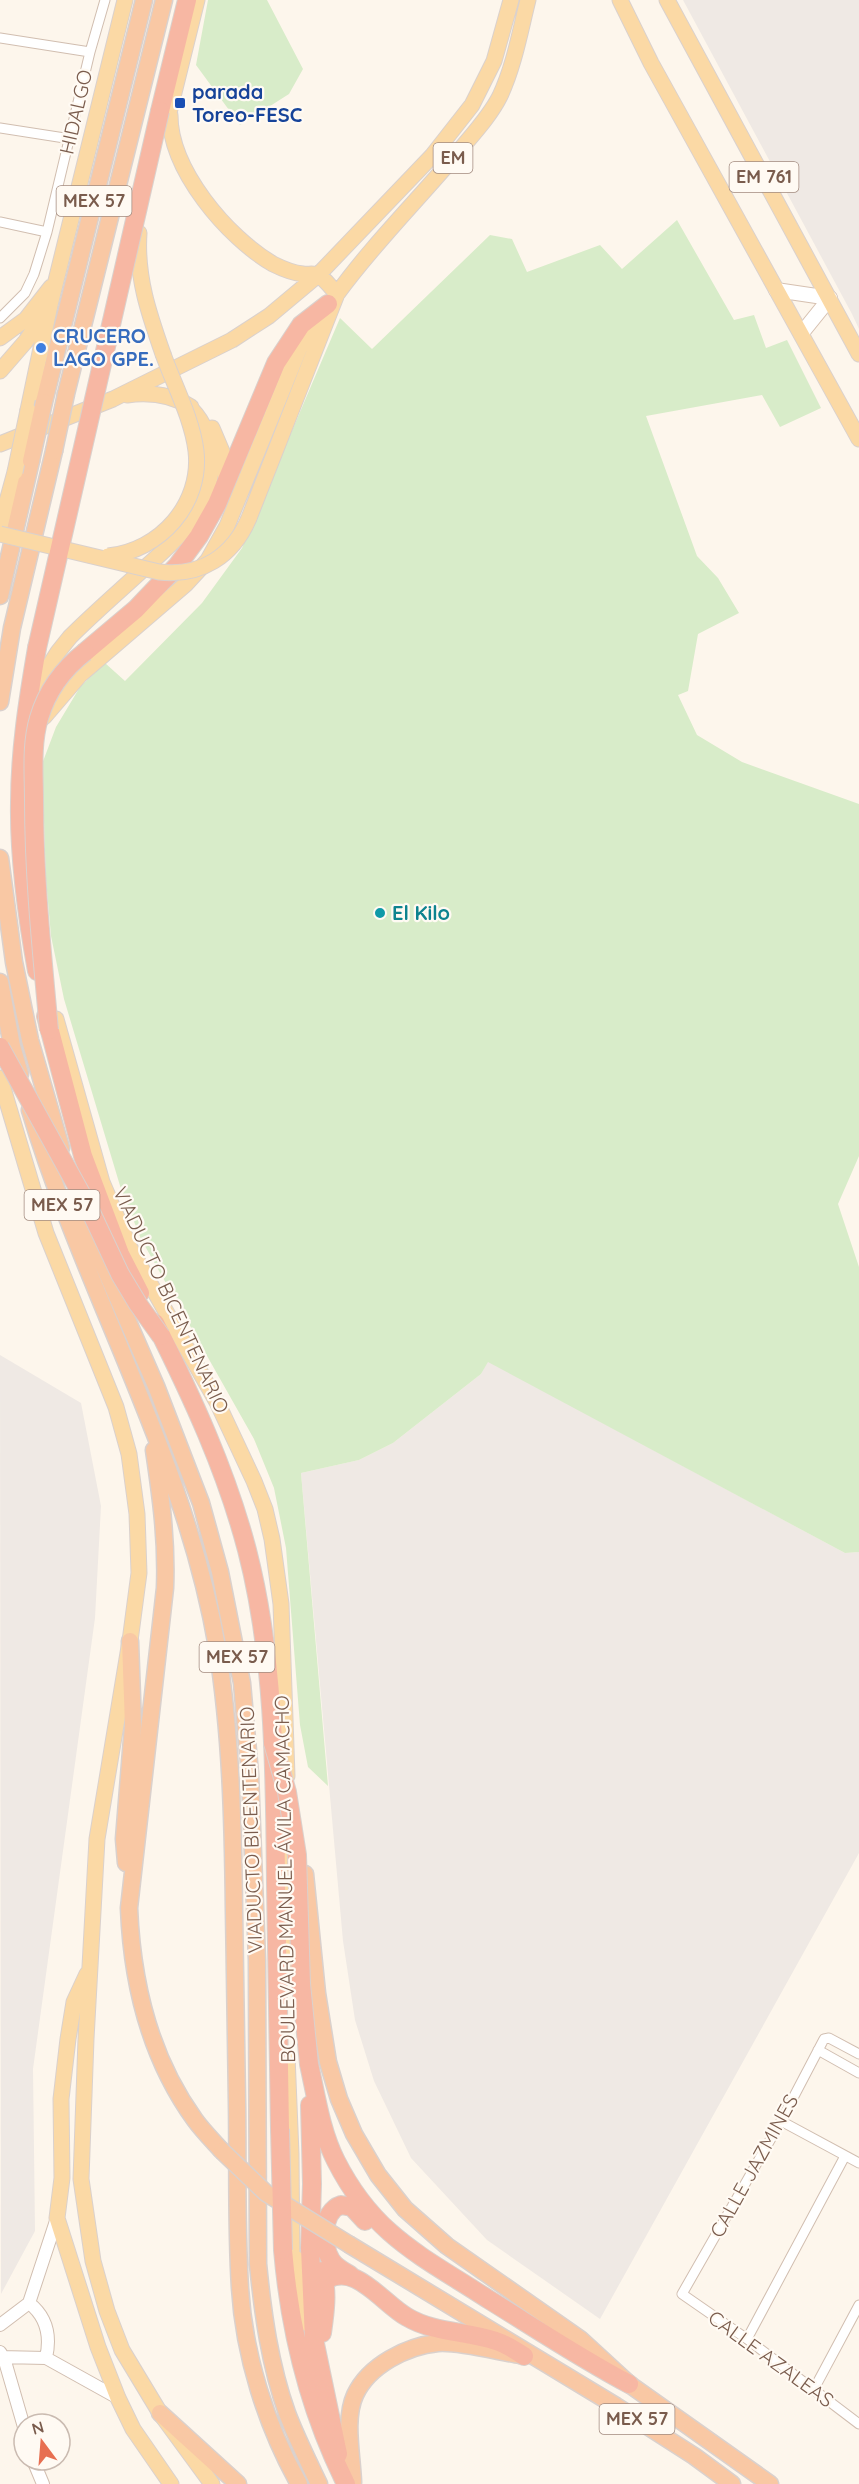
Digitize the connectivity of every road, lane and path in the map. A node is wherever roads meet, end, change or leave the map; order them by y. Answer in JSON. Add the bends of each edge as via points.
{"nodes":[{"id":1,"x":105,"y":0,"type":"edge"},
{"id":2,"x":125,"y":0,"type":"edge"},
{"id":3,"x":144,"y":0,"type":"edge"},
{"id":4,"x":164,"y":0,"type":"edge"},
{"id":5,"x":187,"y":0,"type":"edge"},
{"id":6,"x":197,"y":0,"type":"edge"},
{"id":7,"x":511,"y":0,"type":"edge"},
{"id":8,"x":528,"y":0,"type":"edge"},
{"id":9,"x":620,"y":0,"type":"edge"},
{"id":10,"x":667,"y":0,"type":"edge"},
{"id":11,"x":0,"y":38,"type":"edge"},
{"id":12,"x":90,"y":52,"type":"junction"},
{"id":13,"x":494,"y":61,"type":"junction"},
{"id":14,"x":512,"y":68,"type":"junction"},
{"id":15,"x":483,"y":86,"type":"junction"},
{"id":16,"x":500,"y":96,"type":"junction"},
{"id":17,"x":165,"y":109,"type":"junction"},
{"id":18,"x":0,"y":128,"type":"edge"},
{"id":19,"x":71,"y":139,"type":"junction"},
{"id":20,"x":0,"y":222,"type":"edge"},
{"id":21,"x":47,"y":232,"type":"junction"},
{"id":22,"x":139,"y":233,"type":"junction"},
{"id":23,"x":58,"y":273,"type":"junction"},
{"id":24,"x":318,"y":275,"type":"junction"},
{"id":25,"x":776,"y":290,"type":"junction"},
{"id":26,"x":831,"y":298,"type":"junction"},
{"id":27,"x":333,"y":299,"type":"junction"},
{"id":28,"x":50,"y":305,"type":"junction"},
{"id":29,"x":0,"y":318,"type":"edge"},
{"id":30,"x":801,"y":334,"type":"junction"},
{"id":31,"x":0,"y":338,"type":"edge"},
{"id":32,"x":859,"y":354,"type":"edge"},
{"id":33,"x":0,"y":371,"type":"edge"},
{"id":34,"x":113,"y":399,"type":"junction"},
{"id":35,"x":187,"y":405,"type":"junction"},
{"id":36,"x":859,"y":439,"type":"edge"},
{"id":37,"x":0,"y":444,"type":"edge"},
{"id":38,"x":226,"y":479,"type":"junction"},
{"id":39,"x":0,"y":527,"type":"edge"},
{"id":40,"x":0,"y":534,"type":"edge"},
{"id":41,"x":99,"y":556,"type":"junction"},
{"id":42,"x":0,"y":596,"type":"edge"},
{"id":43,"x":36,"y":687,"type":"junction"},
{"id":44,"x":0,"y":702,"type":"edge"},
{"id":45,"x":28,"y":745,"type":"junction"},
{"id":46,"x":0,"y":858,"type":"edge"},
{"id":47,"x":0,"y":982,"type":"edge"},
{"id":48,"x":49,"y":1030,"type":"junction"},
{"id":49,"x":0,"y":1047,"type":"edge"},
{"id":50,"x":0,"y":1078,"type":"edge"},
{"id":51,"x":161,"y":1336,"type":"junction"},
{"id":52,"x":149,"y":1420,"type":"junction"},
{"id":53,"x":130,"y":1641,"type":"junction"},
{"id":54,"x":273,"y":1743,"type":"junction"},
{"id":55,"x":287,"y":1770,"type":"junction"},
{"id":56,"x":129,"y":1908,"type":"junction"},
{"id":57,"x":90,"y":1966,"type":"junction"},
{"id":58,"x":818,"y":2050,"type":"junction"},
{"id":59,"x":859,"y":2054,"type":"edge"},
{"id":60,"x":309,"y":2064,"type":"junction"},
{"id":61,"x":859,"y":2073,"type":"edge"},
{"id":62,"x":781,"y":2121,"type":"junction"},
{"id":63,"x":845,"y":2156,"type":"junction"},
{"id":64,"x":859,"y":2163,"type":"edge"},
{"id":65,"x":57,"y":2218,"type":"junction"},
{"id":66,"x":307,"y":2242,"type":"junction"},
{"id":67,"x":299,"y":2266,"type":"joint"},
{"id":68,"x":446,"y":2272,"type":"junction"},
{"id":69,"x":350,"y":2275,"type":"junction"},
{"id":70,"x":325,"y":2281,"type":"junction"},
{"id":71,"x":682,"y":2294,"type":"joint"},
{"id":72,"x":29,"y":2303,"type":"junction"},
{"id":73,"x":859,"y":2305,"type":"edge"},
{"id":74,"x":0,"y":2325,"type":"edge"},
{"id":75,"x":747,"y":2339,"type":"junction"},
{"id":76,"x":318,"y":2340,"type":"junction"},
{"id":77,"x":1,"y":2356,"type":"edge"},
{"id":78,"x":46,"y":2358,"type":"junction"},
{"id":79,"x":532,"y":2358,"type":"junction"},
{"id":80,"x":628,"y":2384,"type":"junction"},
{"id":81,"x":814,"y":2389,"type":"junction"},
{"id":82,"x":118,"y":2398,"type":"junction"},
{"id":83,"x":19,"y":2412,"type":"edge"},
{"id":84,"x":160,"y":2413,"type":"junction"},
{"id":85,"x":859,"y":2424,"type":"edge"},
{"id":86,"x":338,"y":2454,"type":"junction"},
{"id":87,"x":351,"y":2483,"type":"edge"},
{"id":88,"x":171,"y":2484,"type":"edge"},
{"id":89,"x":212,"y":2484,"type":"edge"},
{"id":90,"x":238,"y":2484,"type":"edge"},
{"id":91,"x":299,"y":2484,"type":"edge"},
{"id":92,"x":319,"y":2484,"type":"edge"},
{"id":93,"x":732,"y":2484,"type":"edge"},
{"id":94,"x":770,"y":2484,"type":"edge"}],
"edges":[{"from":1,"to":12,"type":"street","name":"HIDALGO"},
{"from":2,"to":23,"type":"main road","number":"MEX 57"},
{"from":3,"to":42,"type":"highway","number":"MEX 57","bridge":true},
{"from":4,"to":44,"type":"highway","number":"MEX 57","bridge":true,"via":[[66,394],[12,628]]},
{"from":5,"to":17,"type":"highway","name":"VIADUCTO BICENTENARIO"},
{"from":6,"to":17,"type":"main road","name":"BOULEVARD MANUEL ÁVILA CAMACHO","number":"MEX 57"},
{"from":7,"to":13,"type":"main road","number":"EM"},
{"from":8,"to":14,"type":"main road","number":"EM"},
{"from":9,"to":25,"type":"main road"},
{"from":10,"to":26,"type":"main road","number":"EM 761"},
{"from":11,"to":12,"type":"street"},
{"from":12,"to":19,"type":"street","name":"HIDALGO"},
{"from":13,"to":14,"type":"main road","via":[[501,71]]},
{"from":13,"to":15,"type":"main road","number":"EM"},
{"from":14,"to":16,"type":"main road","number":"EM"},
{"from":15,"to":16,"type":"main road","via":[[495,85]]},
{"from":15,"to":24,"type":"main road","number":"EM","via":[[432,156]]},
{"from":16,"to":27,"type":"main road","number":"EM","via":[[482,123]]},
{"from":17,"to":22,"type":"main road","name":"BOULEVARD MANUEL ÁVILA CAMACHO","number":"MEX 57"},
{"from":17,"to":24,"type":"main road","via":[[181,163],[221,219],[275,265],[299,274]]},
{"from":17,"to":48,"type":"highway","name":"VIADUCTO BICENTENARIO","bridge":true,"via":[[62,536],[26,715],[20,804],[22,852],[29,926]]},
{"from":18,"to":19,"type":"street"},
{"from":19,"to":21,"type":"street","name":"HIDALGO"},
{"from":20,"to":21,"type":"street"},
{"from":21,"to":29,"type":"street","name":"HIDALGO","via":[[25,293]]},
{"from":22,"to":41,"type":"main road","bridge":true,"via":[[142,288],[194,438],[196,464],[192,489],[178,517],[157,538],[129,552]]},
{"from":22,"to":43,"type":"main road","name":"BOULEVARD MANUEL ÁVILA CAMACHO"},
{"from":23,"to":28,"type":"main road","number":"MEX 57"},
{"from":23,"to":31,"type":"main road","via":[[37,307]]},
{"from":24,"to":27,"type":"main road"},
{"from":24,"to":34,"type":"main road","via":[[269,316],[232,340]]},
{"from":25,"to":26,"type":"main road"},
{"from":25,"to":30,"type":"main road"},
{"from":26,"to":30,"type":"main road"},
{"from":26,"to":32,"type":"main road","number":"EM 761"},
{"from":27,"to":38,"type":"highway","via":[[301,325],[287,344]]},
{"from":27,"to":41,"type":"main road","bridge":true,"via":[[249,518],[231,549],[212,563],[191,571],[159,572]]},
{"from":27,"to":45,"type":"main road","via":[[300,347],[227,526],[208,560],[186,584],[69,685],[42,719]]},
{"from":28,"to":33,"type":"main road"},
{"from":28,"to":39,"type":"main road","bridge":true},
{"from":30,"to":36,"type":"main road"},
{"from":34,"to":35,"type":"main road","via":[[145,394]]},
{"from":34,"to":37,"type":"main road"},
{"from":35,"to":38,"type":"main road","via":[[204,418],[216,435]]},
{"from":35,"to":43,"type":"main road","via":[[202,422],[210,449],[210,476],[197,514],[181,536],[70,637]]},
{"from":38,"to":48,"type":"highway","bridge":true,"via":[[209,521],[177,566],[121,623],[70,665],[43,706],[36,734],[35,863]]},
{"from":40,"to":41,"type":"main road","bridge":true},
{"from":43,"to":45,"type":"main road","name":"BOULEVARD MANUEL ÁVILA CAMACHO"},
{"from":45,"to":55,"type":"main road","name":"BOULEVARD MANUEL ÁVILA CAMACHO","via":[[27,821],[36,930],[45,981],[102,1182],[130,1248],[217,1402],[265,1509],[280,1604]]},
{"from":46,"to":92,"type":"highway","name":"BOULEVARD MANUEL ÁVILA CAMACHO","number":"MEX 57","via":[[16,974],[59,1141],[85,1223],[156,1386],[201,1503],[220,1572],[242,1683],[250,1774],[257,1960],[258,2264],[262,2306],[287,2413]]},
{"from":47,"to":52,"type":"highway","number":"MEX 57","via":[[12,1046],[42,1149]]},
{"from":48,"to":51,"type":"highway","name":"VIADUCTO BICENTENARIO","bridge":true,"via":[[96,1195]]},
{"from":49,"to":51,"type":"highway","bridge":true,"via":[[89,1208],[120,1274]]},
{"from":50,"to":53,"type":"main road","via":[[46,1233],[116,1407],[129,1454],[137,1514],[138,1574]]},
{"from":51,"to":54,"type":"highway","name":"VIADUCTO BICENTENARIO","via":[[221,1465],[247,1550],[262,1631]]},
{"from":52,"to":56,"type":"highway","number":"MEX 57","via":[[164,1516],[165,1577]]},
{"from":52,"to":91,"type":"highway","number":"MEX 57","via":[[182,1505],[202,1575],[223,1690],[233,1837],[240,2290],[257,2385]]},
{"from":53,"to":56,"type":"highway","via":[[133,1726],[124,1839]]},
{"from":53,"to":57,"type":"main road","via":[[97,1839]]},
{"from":54,"to":60,"type":"highway","bridge":true,"via":[[297,1855],[301,1984]]},
{"from":54,"to":87,"type":"highway","name":"VIADUCTO BICENTENARIO","bridge":true,"via":[[286,2288],[313,2407]]},
{"from":55,"to":66,"type":"main road","name":"BOULEVARD MANUEL ÁVILA CAMACHO","via":[[286,2013]]},
{"from":55,"to":80,"type":"highway","via":[[302,1834],[317,1993],[328,2062],[354,2134],[378,2175],[405,2209],[447,2246],[580,2340]]},
{"from":56,"to":79,"type":"highway","number":"MEX 57","bridge":true,"via":[[130,1947],[140,2000],[155,2044],[195,2120],[222,2151],[266,2193]]},
{"from":57,"to":65,"type":"main road","via":[[74,2002],[68,2039],[61,2099],[62,2178]]},
{"from":57,"to":84,"type":"main road","via":[[81,2179],[93,2261],[122,2350]]},
{"from":58,"to":59,"type":"street","name":"CALLE JAZMINES","via":[[826,2038]]},
{"from":58,"to":61,"type":"street"},
{"from":58,"to":62,"type":"street","name":"CALLE JAZMINES"},
{"from":60,"to":66,"type":"highway","via":[[312,2175]]},
{"from":60,"to":68,"type":"highway","via":[[326,2138],[357,2196],[394,2238]]},
{"from":62,"to":63,"type":"street"},
{"from":62,"to":71,"type":"street","name":"CALLE JAZMINES"},
{"from":63,"to":64,"type":"street"},
{"from":63,"to":75,"type":"street"},
{"from":65,"to":72,"type":"street"},
{"from":65,"to":82,"type":"main road"},
{"from":66,"to":67,"type":"highway"},
{"from":66,"to":70,"type":"highway"},
{"from":66,"to":76,"type":"highway"},
{"from":66,"to":86,"type":"main road","name":"BOULEVARD MANUEL ÁVILA CAMACHO","via":[[293,2298],[298,2337],[310,2384]]},
{"from":67,"to":76,"type":"main road","via":[[306,2316]]},
{"from":68,"to":69,"type":"highway","via":[[433,2270],[394,2249],[352,2207],[341,2205],[329,2215],[326,2243],[335,2266]]},
{"from":68,"to":80,"type":"highway"},
{"from":69,"to":70,"type":"highway"},
{"from":69,"to":79,"type":"highway","via":[[414,2321],[496,2341]]},
{"from":70,"to":76,"type":"highway"},
{"from":71,"to":75,"type":"street","name":"CALLE AZALEAS"},
{"from":72,"to":74,"type":"street"},
{"from":72,"to":78,"type":"street","via":[[39,2310],[47,2327]]},
{"from":73,"to":81,"type":"street"},
{"from":75,"to":81,"type":"street","name":"CALLE AZALEAS"},
{"from":76,"to":86,"type":"highway"},
{"from":77,"to":78,"type":"street"},
{"from":77,"to":83,"type":"street"},
{"from":78,"to":82,"type":"street"},
{"from":79,"to":87,"type":"highway","via":[[440,2343],[412,2349],[379,2367],[355,2396],[351,2417]]},
{"from":79,"to":93,"type":"highway","number":"MEX 57","via":[[678,2445]]},
{"from":80,"to":94,"type":"highway"},
{"from":81,"to":85,"type":"street","name":"CALLE AZALEAS"},
{"from":82,"to":88,"type":"main road","via":[[133,2429]]},
{"from":84,"to":89,"type":"main road"},
{"from":84,"to":90,"type":"highway"},
{"from":86,"to":87,"type":"main road","name":"BOULEVARD MANUEL ÁVILA CAMACHO"}]}
